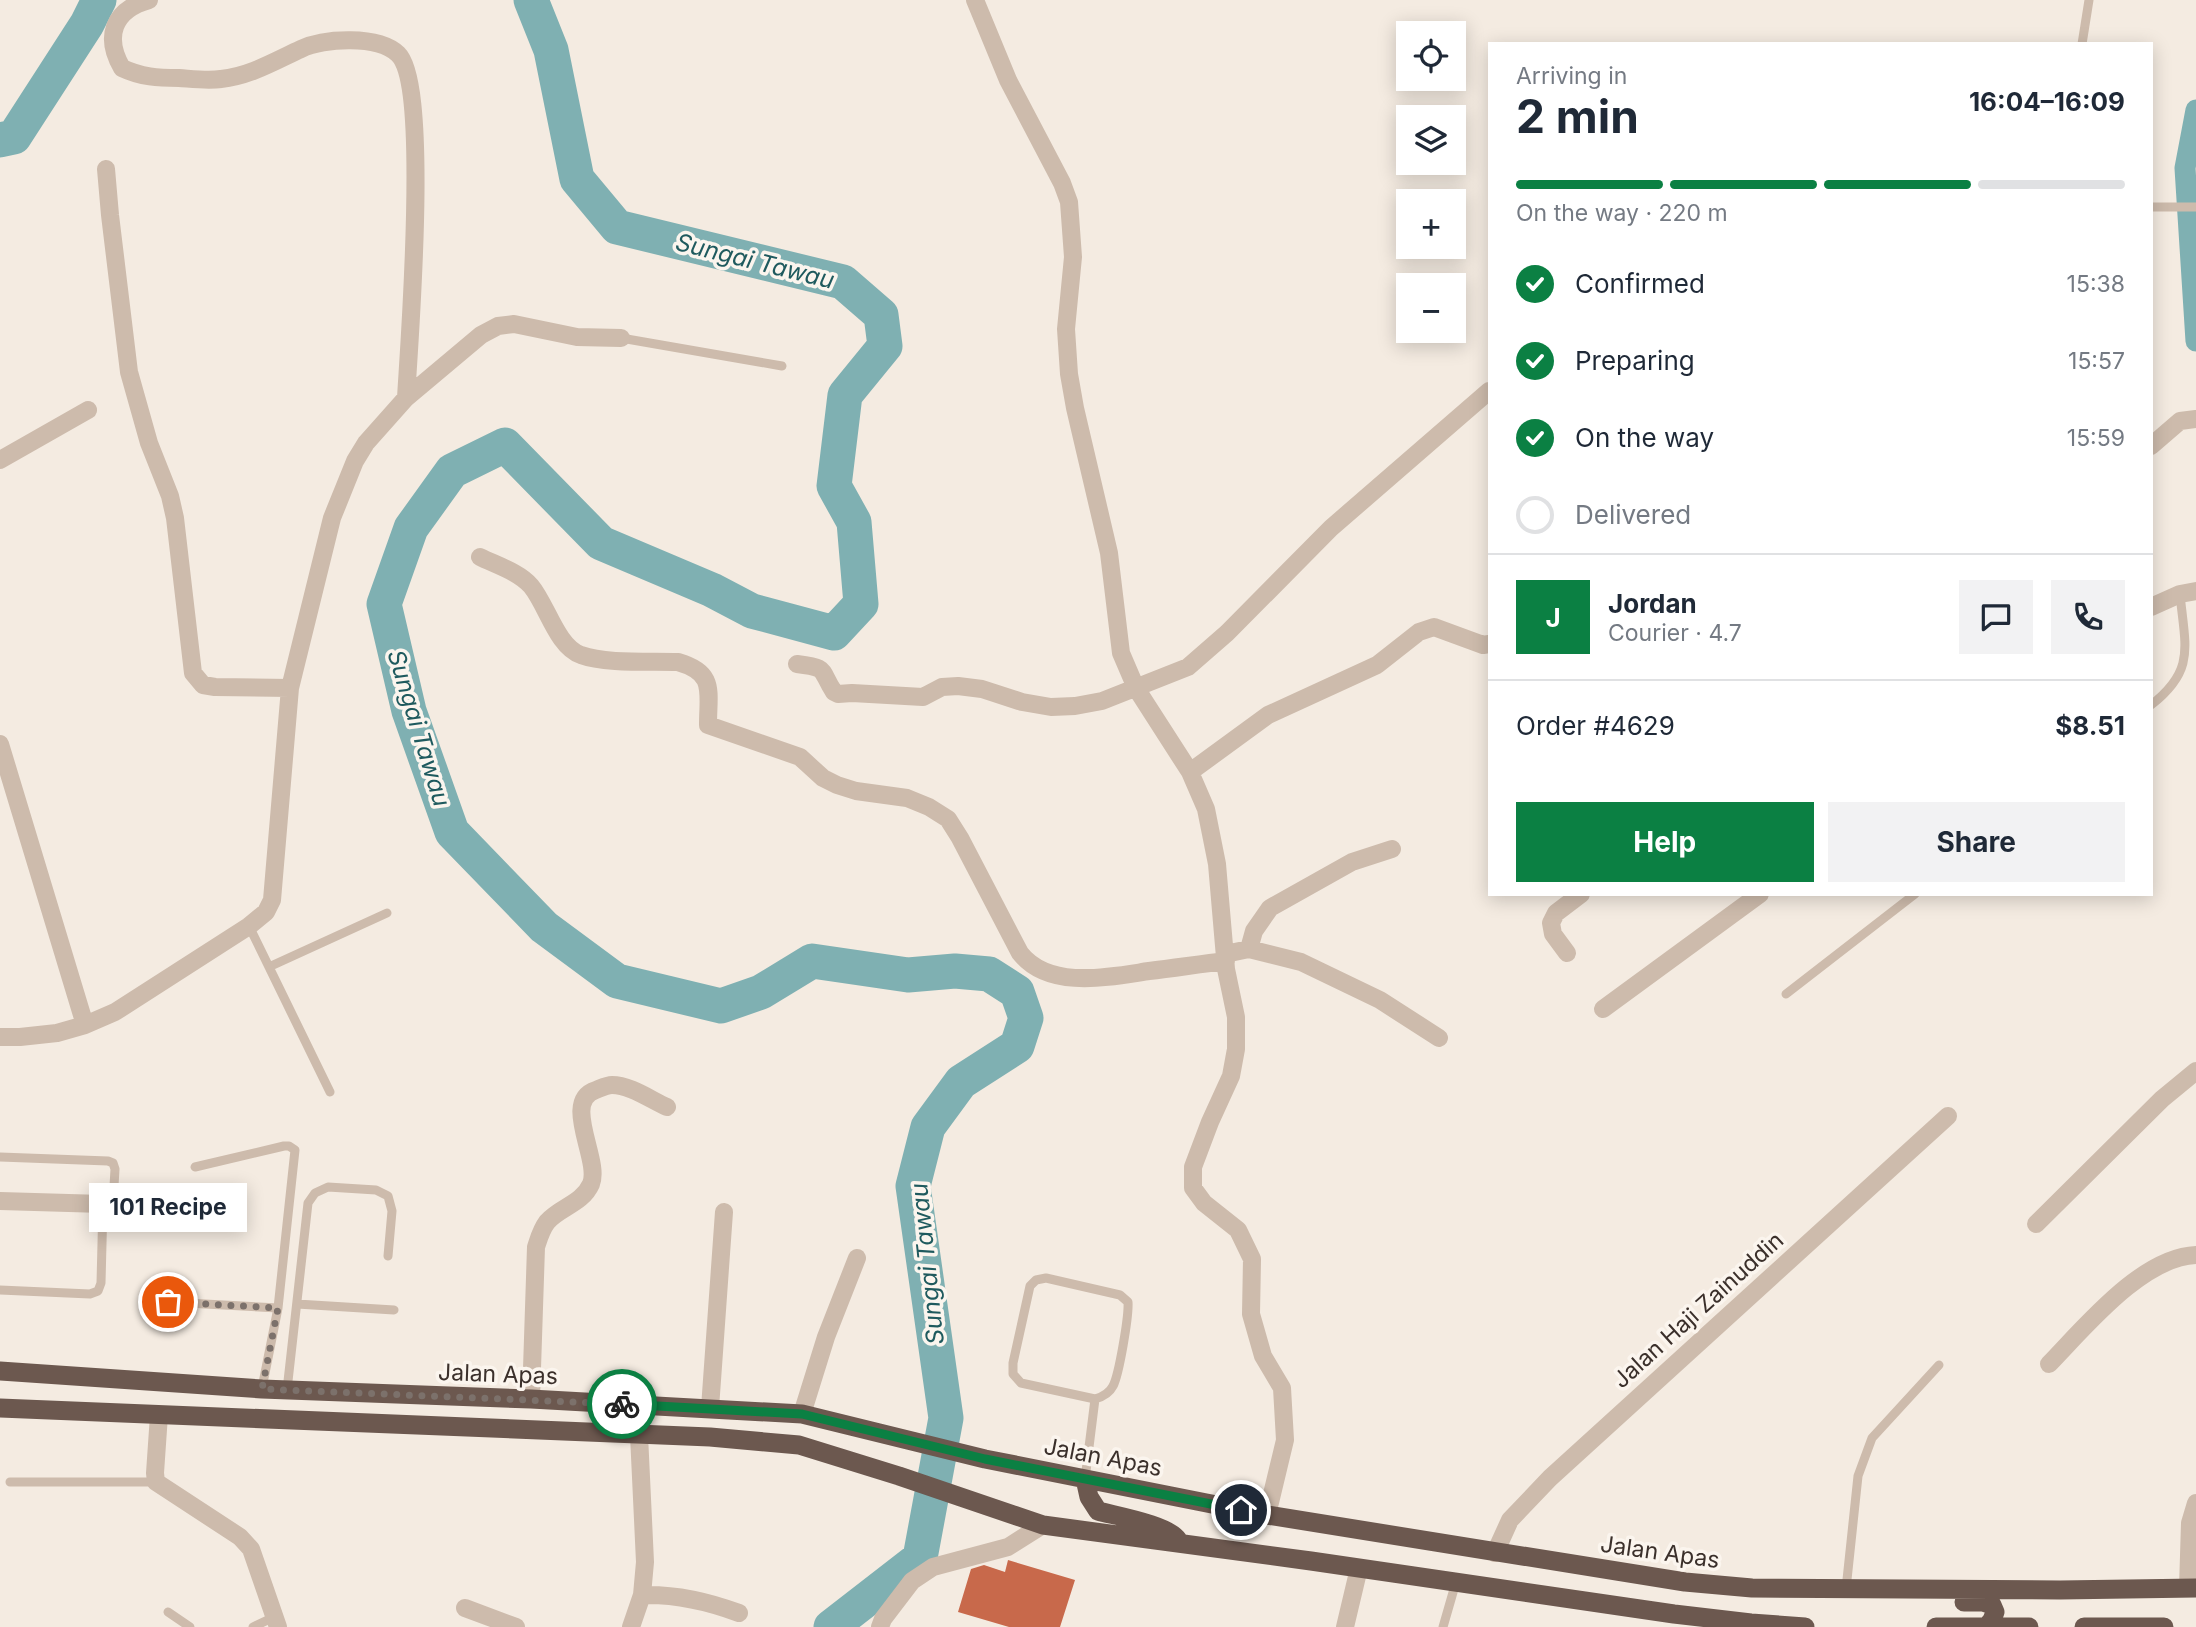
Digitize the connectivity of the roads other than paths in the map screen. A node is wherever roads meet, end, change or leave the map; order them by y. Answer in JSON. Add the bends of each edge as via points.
{"nodes":[{"id":1,"x":149,"y":0,"type":"edge"},
{"id":2,"x":975,"y":0,"type":"edge"},
{"id":3,"x":2089,"y":0,"type":"edge"},
{"id":4,"x":2082,"y":42,"type":"edge"},
{"id":5,"x":106,"y":169,"type":"dead end"},
{"id":6,"x":2153,"y":207,"type":"edge"},
{"id":7,"x":2196,"y":207,"type":"edge"},
{"id":8,"x":621,"y":338,"type":"joint"},
{"id":9,"x":782,"y":366,"type":"dead end"},
{"id":10,"x":1488,"y":392,"type":"edge"},
{"id":11,"x":406,"y":398,"type":"junction"},
{"id":12,"x":88,"y":410,"type":"dead end"},
{"id":13,"x":2188,"y":420,"type":"edge"},
{"id":14,"x":2153,"y":445,"type":"edge"},
{"id":15,"x":0,"y":460,"type":"edge"},
{"id":16,"x":480,"y":557,"type":"dead end"},
{"id":17,"x":2189,"y":592,"type":"edge"},
{"id":18,"x":2153,"y":606,"type":"edge"},
{"id":19,"x":1488,"y":644,"type":"edge"},
{"id":20,"x":797,"y":664,"type":"dead end"},
{"id":21,"x":290,"y":688,"type":"junction"},
{"id":22,"x":1136,"y":688,"type":"junction"},
{"id":23,"x":2153,"y":704,"type":"edge"},
{"id":24,"x":0,"y":744,"type":"edge"},
{"id":25,"x":1190,"y":772,"type":"junction"},
{"id":26,"x":1392,"y":849,"type":"dead end"},
{"id":27,"x":1578,"y":896,"type":"edge"},
{"id":28,"x":1757,"y":896,"type":"edge"},
{"id":29,"x":1912,"y":896,"type":"edge"},
{"id":30,"x":387,"y":913,"type":"dead end"},
{"id":31,"x":250,"y":926,"type":"junction"},
{"id":32,"x":1249,"y":949,"type":"junction"},
{"id":33,"x":1567,"y":953,"type":"dead end"},
{"id":34,"x":1226,"y":958,"type":"junction"},
{"id":35,"x":271,"y":967,"type":"junction"},
{"id":36,"x":1786,"y":994,"type":"dead end"},
{"id":37,"x":1603,"y":1009,"type":"dead end"},
{"id":38,"x":85,"y":1025,"type":"junction"},
{"id":39,"x":0,"y":1037,"type":"edge"},
{"id":40,"x":1439,"y":1038,"type":"dead end"},
{"id":41,"x":2196,"y":1071,"type":"edge"},
{"id":42,"x":330,"y":1092,"type":"dead end"},
{"id":43,"x":667,"y":1107,"type":"dead end"},
{"id":44,"x":1948,"y":1116,"type":"dead end"},
{"id":45,"x":0,"y":1157,"type":"edge"},
{"id":46,"x":195,"y":1167,"type":"dead end"},
{"id":47,"x":0,"y":1201,"type":"edge"},
{"id":48,"x":103,"y":1204,"type":"junction"},
{"id":49,"x":724,"y":1212,"type":"dead end"},
{"id":50,"x":2036,"y":1224,"type":"dead end"},
{"id":51,"x":2196,"y":1255,"type":"edge"},
{"id":52,"x":388,"y":1256,"type":"dead end"},
{"id":53,"x":857,"y":1258,"type":"dead end"},
{"id":54,"x":0,"y":1290,"type":"edge"},
{"id":55,"x":168,"y":1302,"type":"dead end"},
{"id":56,"x":297,"y":1304,"type":"junction"},
{"id":57,"x":278,"y":1308,"type":"junction"},
{"id":58,"x":394,"y":1310,"type":"dead end"},
{"id":59,"x":2049,"y":1364,"type":"dead end"},
{"id":60,"x":1939,"y":1366,"type":"dead end"},
{"id":61,"x":0,"y":1371,"type":"edge"},
{"id":62,"x":262,"y":1389,"type":"junction"},
{"id":63,"x":287,"y":1390,"type":"junction"},
{"id":64,"x":531,"y":1399,"type":"junction"},
{"id":65,"x":1095,"y":1399,"type":"junction"},
{"id":66,"x":564,"y":1401,"type":"junction"},
{"id":67,"x":0,"y":1408,"type":"edge"},
{"id":68,"x":710,"y":1408,"type":"junction"},
{"id":69,"x":802,"y":1414,"type":"junction"},
{"id":70,"x":159,"y":1415,"type":"junction"},
{"id":71,"x":639,"y":1435,"type":"junction"},
{"id":72,"x":1085,"y":1479,"type":"junction"},
{"id":73,"x":10,"y":1482,"type":"dead end"},
{"id":74,"x":156,"y":1482,"type":"junction"},
{"id":75,"x":2196,"y":1503,"type":"edge"},
{"id":76,"x":1266,"y":1515,"type":"junction"},
{"id":77,"x":1043,"y":1525,"type":"junction"},
{"id":78,"x":1180,"y":1544,"type":"junction"},
{"id":79,"x":1495,"y":1553,"type":"junction"},
{"id":80,"x":1359,"y":1568,"type":"junction"},
{"id":81,"x":1456,"y":1581,"type":"junction"},
{"id":82,"x":2192,"y":1588,"type":"edge"},
{"id":83,"x":1846,"y":1589,"type":"junction"},
{"id":84,"x":1884,"y":1590,"type":"junction"},
{"id":85,"x":642,"y":1595,"type":"junction"},
{"id":86,"x":465,"y":1608,"type":"dead end"},
{"id":87,"x":168,"y":1612,"type":"dead end"},
{"id":88,"x":739,"y":1613,"type":"dead end"},
{"id":89,"x":276,"y":1622,"type":"edge"},
{"id":90,"x":1987,"y":1626,"type":"edge"},
{"id":91,"x":190,"y":1627,"type":"edge"},
{"id":92,"x":253,"y":1627,"type":"edge"},
{"id":93,"x":516,"y":1627,"type":"edge"},
{"id":94,"x":631,"y":1627,"type":"edge"},
{"id":95,"x":880,"y":1627,"type":"edge"},
{"id":96,"x":1345,"y":1627,"type":"edge"},
{"id":97,"x":1443,"y":1627,"type":"edge"},
{"id":98,"x":1805,"y":1627,"type":"edge"},
{"id":99,"x":1936,"y":1627,"type":"edge"},
{"id":100,"x":1946,"y":1627,"type":"edge"},
{"id":101,"x":2029,"y":1627,"type":"edge"},
{"id":102,"x":2084,"y":1627,"type":"edge"},
{"id":103,"x":2109,"y":1627,"type":"edge"},
{"id":104,"x":2164,"y":1627,"type":"edge"}],
"edges":[{"from":1,"to":11,"type":"street","via":[[120,17],[112,39],[122,68],[151,77],[221,79],[250,72],[302,48],[337,41],[360,41],[399,55],[413,103],[416,184]]},
{"from":2,"to":22,"type":"street","via":[[1069,202],[1073,257],[1066,329],[1069,374],[1109,553],[1121,653]]},
{"from":3,"to":4,"type":"lane"},
{"from":5,"to":21,"type":"street","via":[[129,372],[175,517],[193,673],[204,685],[215,688]]},
{"from":6,"to":7,"type":"lane"},
{"from":8,"to":9,"type":"lane"},
{"from":8,"to":11,"type":"street","via":[[578,337],[514,324],[498,326]]},
{"from":10,"to":22,"type":"street","via":[[1331,528],[1188,667]]},
{"from":11,"to":21,"type":"street","via":[[366,443],[346,480],[332,518]]},
{"from":12,"to":15,"type":"street"},
{"from":13,"to":14,"type":"street"},
{"from":16,"to":34,"type":"street","via":[[532,586],[564,642],[579,655],[691,666],[706,680],[708,725],[800,757],[837,785],[907,798],[948,819],[1028,963],[1056,975],[1097,978]]},
{"from":17,"to":18,"type":"street"},
{"from":17,"to":23,"type":"lane","via":[[2182,674]]},
{"from":19,"to":25,"type":"street","via":[[1434,627],[1419,632],[1377,665],[1268,715]]},
{"from":20,"to":22,"type":"street","via":[[819,667],[838,694],[923,696],[958,686],[1051,707],[1088,704]]},
{"from":21,"to":31,"type":"street","via":[[272,900]]},
{"from":22,"to":25,"type":"street"},
{"from":24,"to":38,"type":"street"},
{"from":25,"to":34,"type":"street","via":[[1206,809],[1217,864]]},
{"from":26,"to":32,"type":"street","via":[[1352,862],[1270,908],[1254,931]]},
{"from":27,"to":33,"type":"street","via":[[1550,923]]},
{"from":28,"to":37,"type":"street"},
{"from":29,"to":36,"type":"lane"},
{"from":30,"to":35,"type":"lane"},
{"from":31,"to":35,"type":"lane"},
{"from":31,"to":38,"type":"street","via":[[115,1012]]},
{"from":32,"to":34,"type":"street"},
{"from":32,"to":40,"type":"street","via":[[1301,962],[1380,1000]]},
{"from":34,"to":76,"type":"street","via":[[1236,1049],[1231,1076],[1193,1167],[1193,1188],[1238,1230],[1252,1259],[1251,1314],[1263,1356],[1282,1388],[1285,1440]]},
{"from":35,"to":42,"type":"lane"},
{"from":38,"to":39,"type":"street","via":[[57,1033]]},
{"from":41,"to":50,"type":"street"},
{"from":43,"to":64,"type":"street","via":[[611,1085],[591,1091],[583,1100],[581,1117],[593,1180],[586,1195],[548,1220],[536,1247]]},
{"from":44,"to":79,"type":"street","name":"Jalan Haji Zainuddin","via":[[1550,1478],[1510,1520]]},
{"from":45,"to":48,"type":"lane","via":[[111,1162],[114,1186]]},
{"from":46,"to":57,"type":"lane","via":[[284,1146],[295,1150]]},
{"from":47,"to":48,"type":"street"},
{"from":48,"to":54,"type":"lane","via":[[98,1291]]},
{"from":49,"to":68,"type":"street"},
{"from":51,"to":59,"type":"street","via":[[2165,1261],[2147,1273],[2108,1303]]},
{"from":52,"to":56,"type":"lane","via":[[392,1211],[388,1196],[376,1190],[328,1187],[315,1193],[308,1203]]},
{"from":53,"to":69,"type":"street"},
{"from":55,"to":57,"type":"lane"},
{"from":56,"to":58,"type":"lane"},
{"from":56,"to":63,"type":"lane"},
{"from":57,"to":62,"type":"lane"},
{"from":60,"to":83,"type":"lane","via":[[1872,1438],[1858,1476]]},
{"from":61,"to":62,"type":"highway","name":"Jalan Apas"},
{"from":62,"to":63,"type":"highway","name":"Jalan Apas"},
{"from":63,"to":64,"type":"highway","name":"Jalan Apas"},
{"from":64,"to":66,"type":"highway","name":"Jalan Apas"},
{"from":65,"to":65,"type":"lane","via":[[1021,1383],[1013,1374],[1030,1286],[1036,1280],[1046,1278],[1120,1296],[1128,1302],[1113,1386]]},
{"from":65,"to":72,"type":"lane"},
{"from":66,"to":68,"type":"highway","name":"Jalan Apas"},
{"from":66,"to":71,"type":"highway","via":[[622,1417]]},
{"from":67,"to":70,"type":"highway"},
{"from":68,"to":69,"type":"highway","name":"Jalan Apas"},
{"from":69,"to":72,"type":"highway","name":"Jalan Apas"},
{"from":70,"to":71,"type":"highway"},
{"from":70,"to":74,"type":"street"},
{"from":71,"to":77,"type":"highway","via":[[799,1446]]},
{"from":71,"to":85,"type":"street","via":[[645,1562]]},
{"from":72,"to":76,"type":"highway","name":"Jalan Apas"},
{"from":72,"to":78,"type":"highway","via":[[1098,1511],[1165,1530]]},
{"from":73,"to":74,"type":"lane"},
{"from":74,"to":89,"type":"street","via":[[251,1549]]},
{"from":75,"to":82,"type":"street","via":[[2190,1523]]},
{"from":76,"to":79,"type":"highway","name":"Jalan Apas"},
{"from":77,"to":78,"type":"highway"},
{"from":77,"to":95,"type":"street","via":[[1009,1547],[933,1567],[912,1581]]},
{"from":78,"to":80,"type":"highway"},
{"from":79,"to":83,"type":"highway","name":"Jalan Apas","via":[[1699,1583]]},
{"from":80,"to":81,"type":"highway"},
{"from":80,"to":96,"type":"street"},
{"from":81,"to":97,"type":"lane"},
{"from":81,"to":98,"type":"highway","via":[[1674,1614]]},
{"from":82,"to":84,"type":"highway","name":"Jalan Apas"},
{"from":83,"to":84,"type":"highway","name":"Jalan Apas"},
{"from":84,"to":90,"type":"highway","via":[[1891,1599],[1907,1602],[1992,1605],[1995,1612]]},
{"from":85,"to":88,"type":"street","via":[[672,1594]]},
{"from":85,"to":94,"type":"street"},
{"from":86,"to":93,"type":"street"},
{"from":87,"to":91,"type":"lane"},
{"from":89,"to":92,"type":"lane"},
{"from":90,"to":100,"type":"highway"},
{"from":90,"to":101,"type":"highway"},
{"from":99,"to":100,"type":"highway"},
{"from":102,"to":103,"type":"highway"},
{"from":103,"to":104,"type":"highway"}]}
